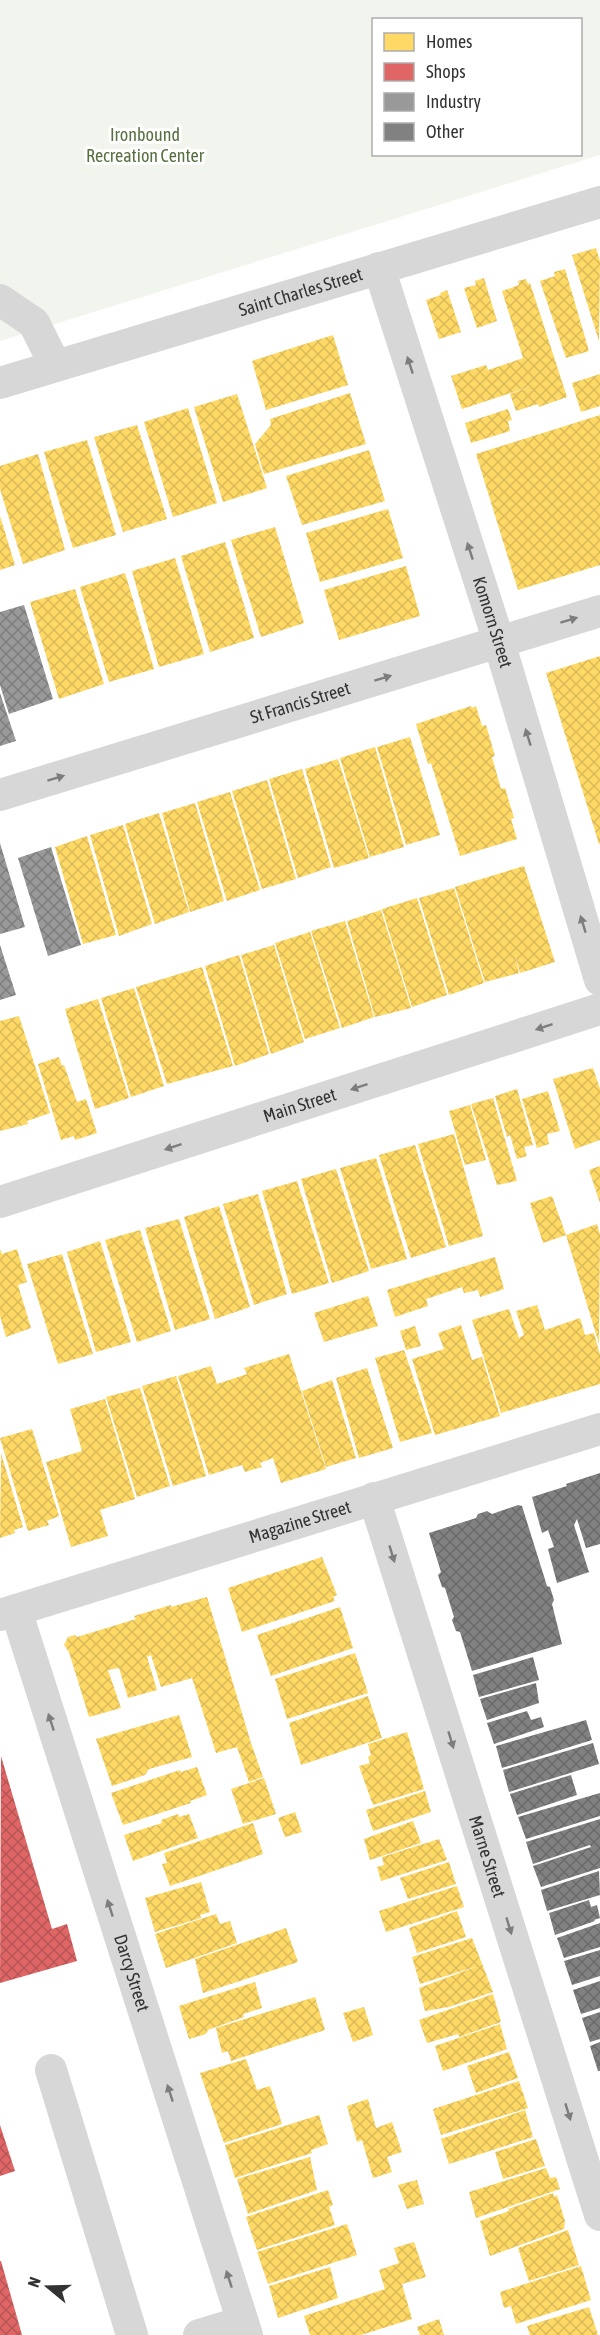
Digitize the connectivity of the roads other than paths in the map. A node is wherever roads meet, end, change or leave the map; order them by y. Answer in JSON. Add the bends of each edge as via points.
{"nodes":[{"id":1,"x":600,"y":202,"type":"edge"},
{"id":2,"x":379,"y":268,"type":"junction"},
{"id":3,"x":0,"y":300,"type":"edge"},
{"id":4,"x":55,"y":365,"type":"junction"},
{"id":5,"x":0,"y":383,"type":"edge"},
{"id":6,"x":600,"y":611,"type":"edge"},
{"id":7,"x":499,"y":642,"type":"junction"},
{"id":8,"x":0,"y":795,"type":"edge"},
{"id":9,"x":600,"y":980,"type":"edge"},
{"id":10,"x":600,"y":1009,"type":"edge"},
{"id":11,"x":0,"y":1202,"type":"edge"},
{"id":12,"x":600,"y":1429,"type":"edge"},
{"id":13,"x":375,"y":1498,"type":"junction"},
{"id":14,"x":8,"y":1612,"type":"edge"},
{"id":15,"x":51,"y":2070,"type":"dead end"},
{"id":16,"x":600,"y":2215,"type":"edge"},
{"id":17,"x":245,"y":2328,"type":"edge"},
{"id":18,"x":132,"y":2335,"type":"edge"},
{"id":19,"x":199,"y":2335,"type":"edge"}],
"edges":[{"from":1,"to":2,"type":"street","name":"Saint Charles Street"},
{"from":2,"to":4,"type":"street","name":"Saint Charles Street"},
{"from":7,"to":2,"type":"street","name":"Komorn Street","one_way":true},
{"from":3,"to":4,"type":"street","via":[[34,323]]},
{"from":4,"to":5,"type":"street","name":"Saint Charles Street"},
{"from":7,"to":6,"type":"street","name":"St Francis Street","one_way":true},
{"from":8,"to":7,"type":"street","name":"St Francis Street","one_way":true},
{"from":9,"to":7,"type":"street","name":"Komorn Street","one_way":true},
{"from":10,"to":11,"type":"street","name":"Main Street","one_way":true},
{"from":12,"to":13,"type":"street","name":"Magazine Street"},
{"from":13,"to":14,"type":"street","name":"Magazine Street"},
{"from":13,"to":16,"type":"street","name":"Marne Street","one_way":true},
{"from":17,"to":14,"type":"street","name":"Darcy Street","one_way":true},
{"from":15,"to":18,"type":"street"},
{"from":17,"to":19,"type":"street"}]}
